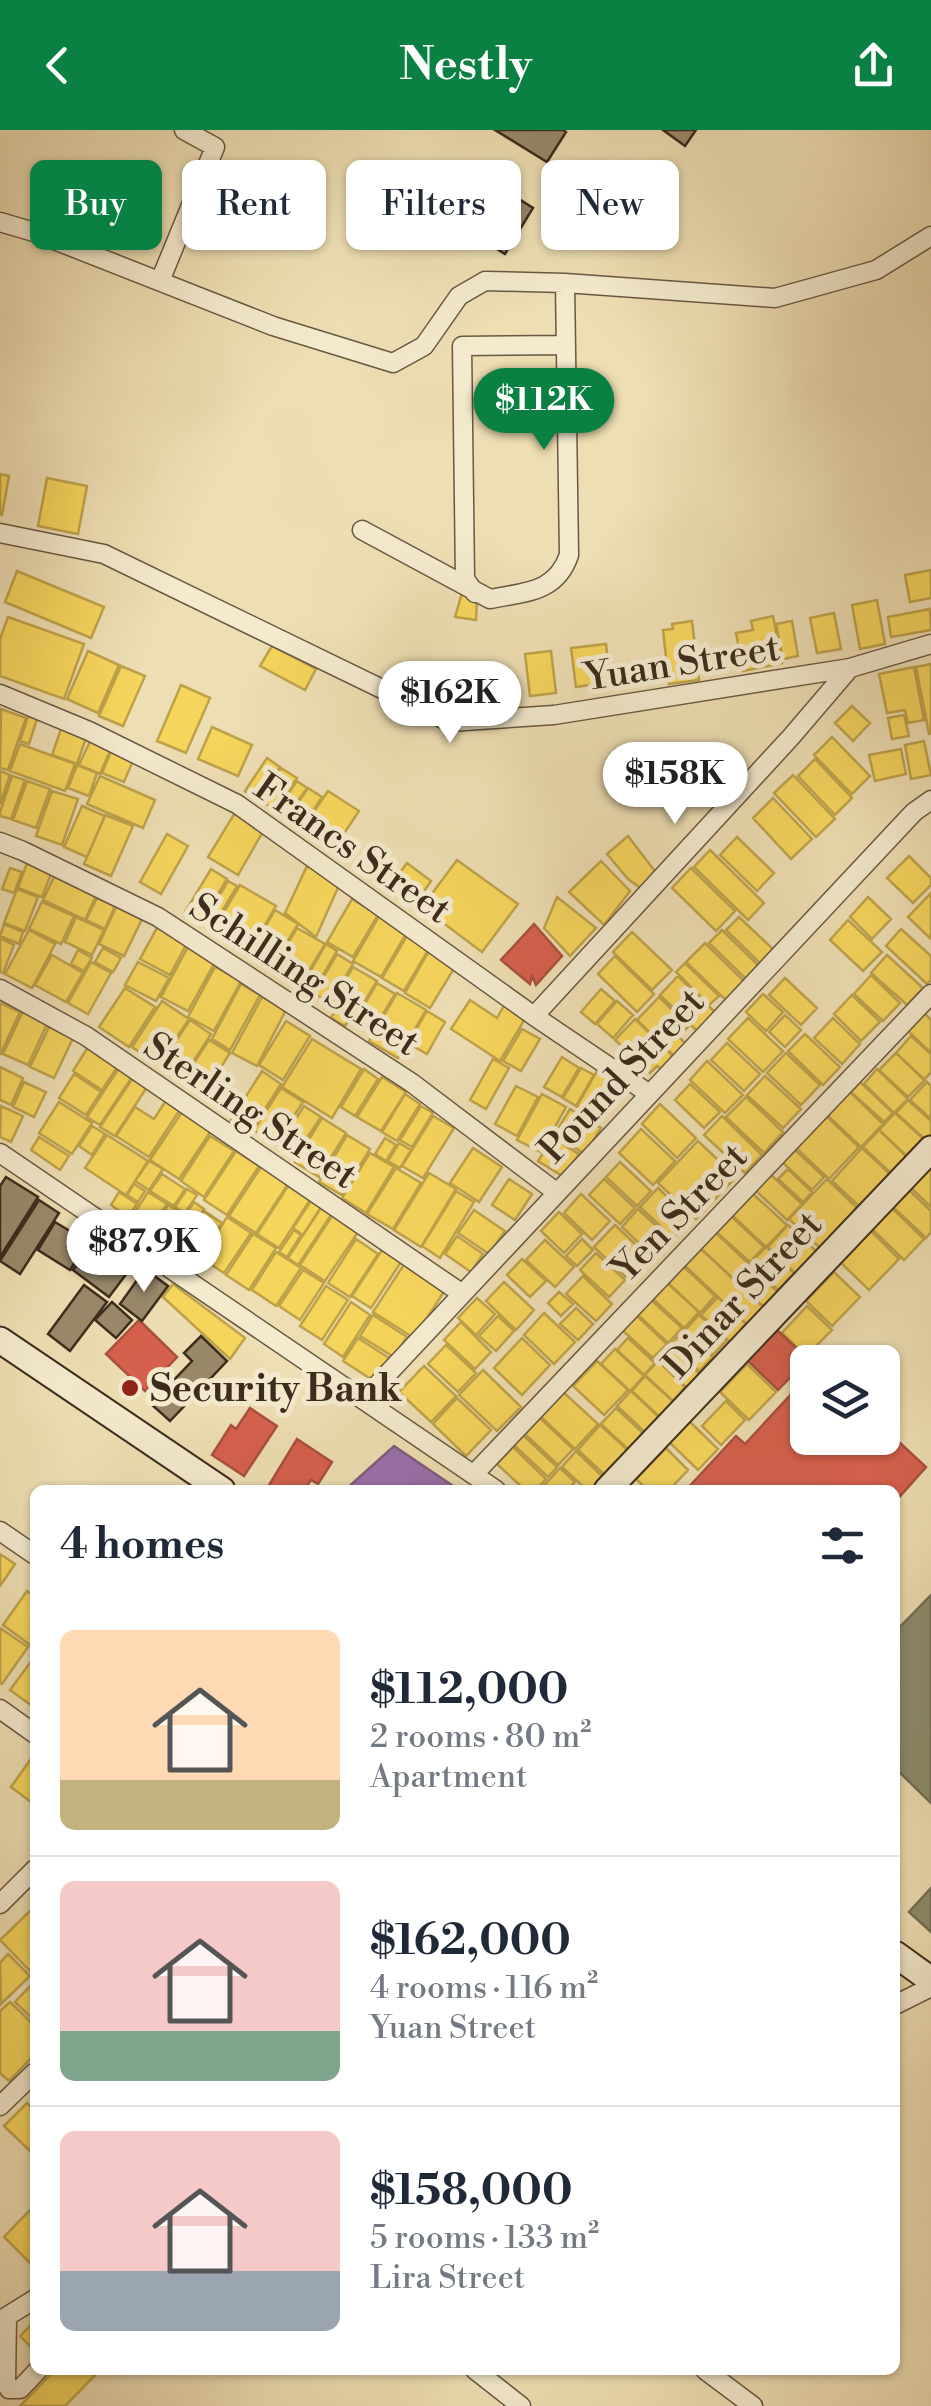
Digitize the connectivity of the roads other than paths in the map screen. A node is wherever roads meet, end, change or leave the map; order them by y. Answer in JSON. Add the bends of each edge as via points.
{"nodes":[{"id":1,"x":184,"y":130,"type":"edge"},
{"id":2,"x":218,"y":138,"type":"edge"},
{"id":3,"x":0,"y":222,"type":"edge"},
{"id":4,"x":931,"y":236,"type":"edge"},
{"id":5,"x":160,"y":281,"type":"junction"},
{"id":6,"x":564,"y":283,"type":"junction"},
{"id":7,"x":566,"y":345,"type":"junction"},
{"id":8,"x":362,"y":530,"type":"dead end"},
{"id":9,"x":0,"y":533,"type":"edge"},
{"id":10,"x":475,"y":593,"type":"junction"},
{"id":11,"x":931,"y":644,"type":"edge"},
{"id":12,"x":850,"y":668,"type":"junction"},
{"id":13,"x":0,"y":694,"type":"edge"},
{"id":14,"x":931,"y":800,"type":"edge"},
{"id":15,"x":0,"y":842,"type":"edge"},
{"id":16,"x":0,"y":989,"type":"edge"},
{"id":17,"x":931,"y":994,"type":"edge"},
{"id":18,"x":534,"y":1016,"type":"junction"},
{"id":19,"x":648,"y":1093,"type":"junction"},
{"id":20,"x":931,"y":1149,"type":"edge"},
{"id":21,"x":5,"y":1156,"type":"edge"},
{"id":22,"x":0,"y":1176,"type":"edge"},
{"id":23,"x":556,"y":1192,"type":"junction"},
{"id":24,"x":461,"y":1293,"type":"junction"},
{"id":25,"x":0,"y":1340,"type":"edge"},
{"id":26,"x":364,"y":1398,"type":"junction"},
{"id":27,"x":474,"y":1474,"type":"junction"},
{"id":28,"x":215,"y":1485,"type":"edge"},
{"id":29,"x":489,"y":1485,"type":"edge"},
{"id":30,"x":613,"y":1485,"type":"edge"},
{"id":31,"x":0,"y":1530,"type":"edge"},
{"id":32,"x":30,"y":1551,"type":"edge"},
{"id":33,"x":0,"y":1709,"type":"edge"},
{"id":34,"x":30,"y":1730,"type":"edge"},
{"id":35,"x":30,"y":1873,"type":"edge"},
{"id":36,"x":3,"y":1895,"type":"edge"},
{"id":37,"x":900,"y":1958,"type":"edge"},
{"id":38,"x":931,"y":1983,"type":"edge"},
{"id":39,"x":900,"y":2002,"type":"edge"},
{"id":40,"x":30,"y":2077,"type":"edge"},
{"id":41,"x":0,"y":2106,"type":"edge"},
{"id":42,"x":30,"y":2302,"type":"edge"},
{"id":43,"x":4,"y":2318,"type":"edge"},
{"id":44,"x":33,"y":2375,"type":"edge"},
{"id":45,"x":480,"y":2375,"type":"edge"},
{"id":46,"x":712,"y":2375,"type":"edge"},
{"id":47,"x":522,"y":2406,"type":"edge"},
{"id":48,"x":753,"y":2406,"type":"edge"}],
"edges":[{"from":1,"to":2,"type":"street"},
{"from":2,"to":5,"type":"street"},
{"from":3,"to":5,"type":"street"},
{"from":4,"to":6,"type":"street","via":[[876,270],[775,298]]},
{"from":5,"to":6,"type":"street","via":[[393,363],[424,346],[460,296],[485,281]]},
{"from":6,"to":7,"type":"street"},
{"from":7,"to":10,"type":"street","via":[[569,555],[563,574],[544,588],[490,600]]},
{"from":7,"to":10,"type":"street","via":[[462,346],[465,578]]},
{"from":8,"to":10,"type":"street"},
{"from":9,"to":12,"type":"street","name":"Yuan Street","via":[[104,554],[450,722],[554,715]]},
{"from":11,"to":12,"type":"street","name":"Yuan Street"},
{"from":12,"to":18,"type":"street"},
{"from":13,"to":18,"type":"street","name":"Francs Street","via":[[237,804]]},
{"from":14,"to":19,"type":"street","name":"Pound Street"},
{"from":15,"to":23,"type":"street","name":"Schilling Street","via":[[158,917],[412,1083]]},
{"from":16,"to":24,"type":"street","name":"Sterling Street","via":[[86,1036]]},
{"from":17,"to":27,"type":"street","name":"Yen Street"},
{"from":18,"to":19,"type":"street","name":"Francs Street"},
{"from":19,"to":23,"type":"street","name":"Pound Street"},
{"from":20,"to":30,"type":"street","name":"Dinar Street"},
{"from":21,"to":22,"type":"street"},
{"from":21,"to":26,"type":"street"},
{"from":23,"to":24,"type":"street","name":"Pound Street"},
{"from":24,"to":26,"type":"street","name":"Pound Street"},
{"from":25,"to":28,"type":"street"},
{"from":26,"to":27,"type":"street"},
{"from":27,"to":29,"type":"street"},
{"from":31,"to":32,"type":"street"},
{"from":33,"to":34,"type":"street"},
{"from":35,"to":36,"type":"street"},
{"from":37,"to":38,"type":"street"},
{"from":38,"to":39,"type":"street"},
{"from":40,"to":41,"type":"street"},
{"from":42,"to":43,"type":"street"},
{"from":43,"to":44,"type":"street","via":[[9,2389],[20,2389]]},
{"from":45,"to":47,"type":"street"},
{"from":46,"to":48,"type":"street"}]}
